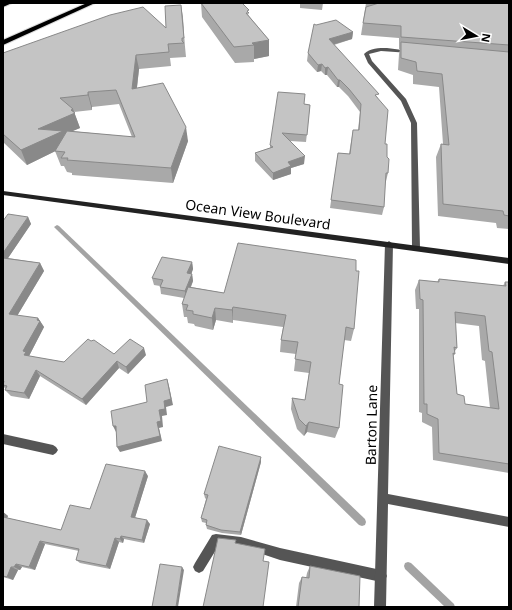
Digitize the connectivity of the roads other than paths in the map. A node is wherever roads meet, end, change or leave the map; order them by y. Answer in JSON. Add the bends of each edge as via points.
{"nodes":[{"id":1,"x":9,"y":3,"type":"edge"},
{"id":2,"x":92,"y":3,"type":"edge"},
{"id":3,"x":3,"y":5,"type":"edge"},
{"id":4,"x":3,"y":44,"type":"edge"},
{"id":5,"x":417,"y":52,"type":"edge"},
{"id":6,"x":3,"y":193,"type":"edge"},
{"id":7,"x":389,"y":244,"type":"junction"},
{"id":8,"x":416,"y":248,"type":"junction"},
{"id":9,"x":509,"y":261,"type":"edge"},
{"id":10,"x":3,"y":439,"type":"edge"},
{"id":11,"x":53,"y":450,"type":"dead end"},
{"id":12,"x":383,"y":498,"type":"junction"},
{"id":13,"x":509,"y":522,"type":"edge"},
{"id":14,"x":199,"y":568,"type":"dead end"},
{"id":15,"x":381,"y":576,"type":"junction"},
{"id":16,"x":380,"y":607,"type":"edge"}],
"edges":[{"from":1,"to":3,"type":"highway"},
{"from":2,"to":4,"type":"highway"},
{"from":5,"to":8,"type":"street","via":[[386,50],[370,51],[366,54],[370,62],[404,100],[414,123]]},
{"from":6,"to":7,"type":"main road","name":"Ocean View Boulevard"},
{"from":7,"to":8,"type":"main road","name":"Ocean View Boulevard"},
{"from":7,"to":12,"type":"street","name":"Barton Lane"},
{"from":8,"to":9,"type":"main road","name":"Ocean View Boulevard"},
{"from":10,"to":11,"type":"street"},
{"from":12,"to":13,"type":"street"},
{"from":12,"to":15,"type":"street","name":"Barton Lane"},
{"from":14,"to":15,"type":"street","via":[[216,539],[241,542],[280,554]]},
{"from":15,"to":16,"type":"street","name":"Barton Lane"}]}
